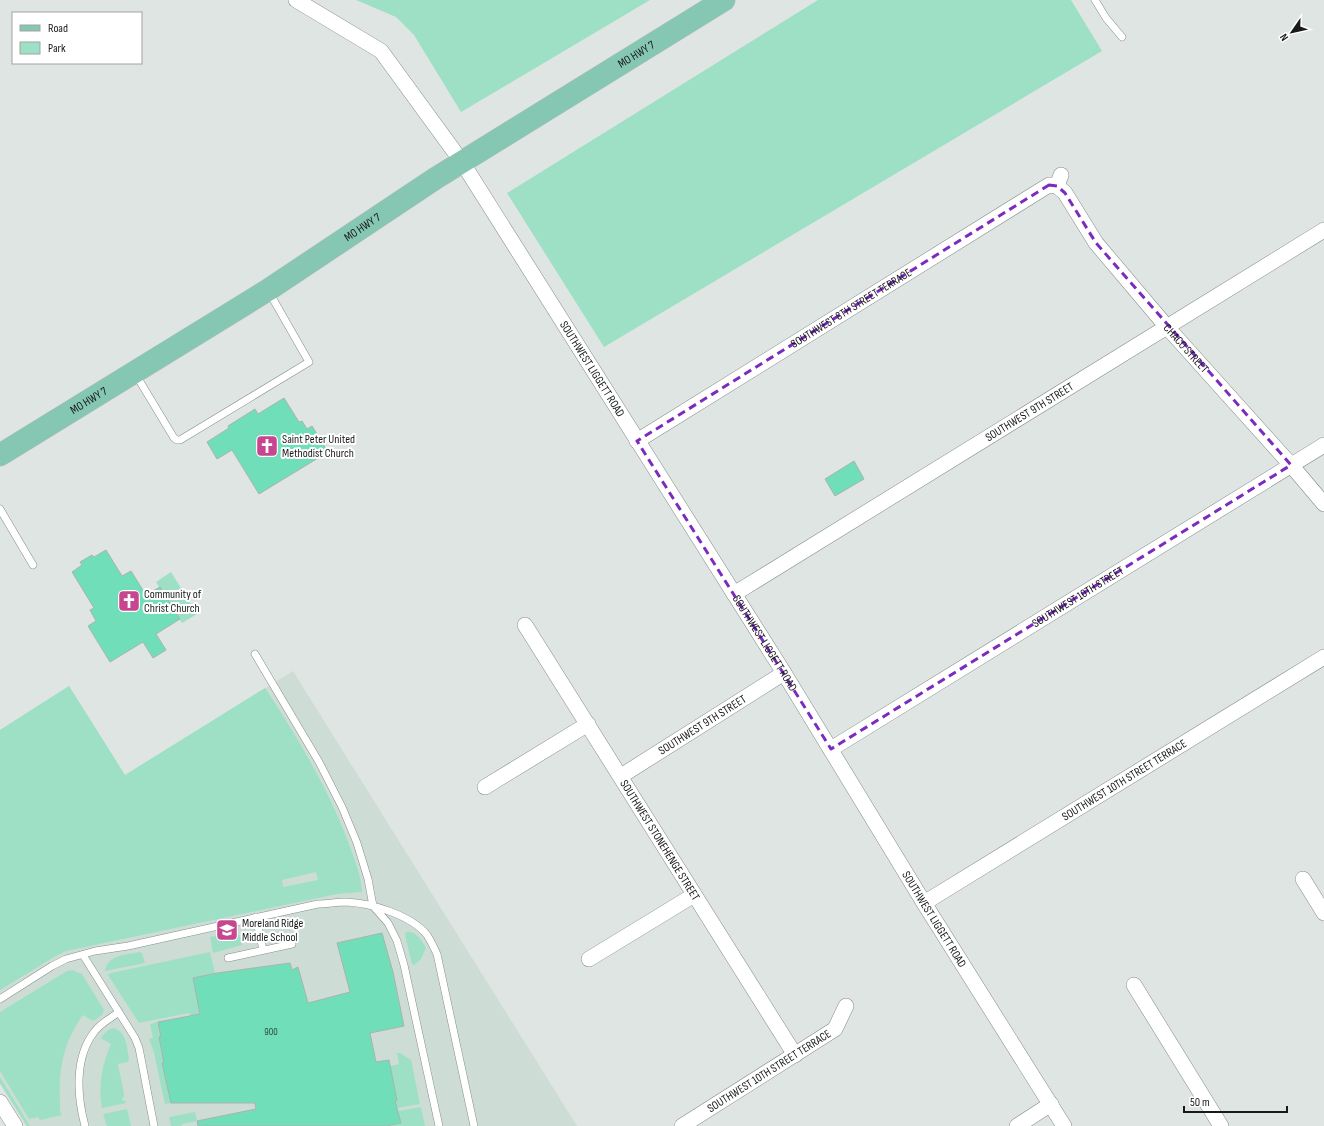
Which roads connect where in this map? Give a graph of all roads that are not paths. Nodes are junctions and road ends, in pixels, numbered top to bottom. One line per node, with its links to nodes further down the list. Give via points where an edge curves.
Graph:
1 (296, 0): 5 (street, SOUTHWEST LIGGETT ROAD, via 381,51)
2 (724, 0): 5 (main road, MO HWY 7)
3 (1095, 0): 4 (lane)
4 (1122, 37)
5 (462, 162): 8 (main road, MO HWY 7); 11 (street, SOUTHWEST LIGGETT ROAD)
6 (1059, 180): 9 (street, CHACO STREET, via 1096,243); 11 (street, SOUTHWEST 8TH STREET TERRACE)
7 (1324, 230): 9 (street, SOUTHWEST 9TH STREET)
8 (268, 290): 10 (main road, MO HWY 7); 10 (lane, via 309,362 180,440 174,438)
9 (1167, 327): 14 (street, CHACO STREET); 18 (street, SOUTHWEST 9TH STREET)
10 (134, 371): 13 (main road, MO HWY 7)
11 (638, 442): 18 (street, SOUTHWEST LIGGETT ROAD)
12 (1324, 445): 14 (street, SOUTHWEST 10TH STREET)
13 (0, 455)
14 (1291, 465): 15 (street, CHACO STREET); 24 (street, SOUTHWEST 10TH STREET)
15 (1324, 504)
16 (0, 509): 17 (lane)
17 (33, 565)
18 (734, 594): 22 (street, SOUTHWEST LIGGETT ROAD)
19 (525, 625): 23 (street, SOUTHWEST STONEHENGE STREET)
20 (255, 654): 30 (lane, via 319,762 342,807 357,843)
21 (1324, 657): 29 (street, SOUTHWEST 10TH STREET TERRACE)
22 (784, 673): 24 (street, SOUTHWEST LIGGETT ROAD); 25 (street, SOUTHWEST 9TH STREET)
23 (588, 724): 25 (street, SOUTHWEST STONEHENGE STREET); 26 (street)
24 (831, 749): 29 (street, SOUTHWEST LIGGETT ROAD)
25 (621, 776): 28 (street, SOUTHWEST STONEHENGE STREET)
26 (486, 787)
27 (1303, 879): 31 (street)
28 (694, 895): 37 (street); 42 (street, SOUTHWEST STONEHENGE STREET)
29 (924, 902): 44 (street, SOUTHWEST LIGGETT ROAD)
30 (373, 906): 32 (lane, via 346,902 318,904); 48 (lane, via 388,923 397,941); 49 (lane, via 390,911 413,923 427,935 437,954)
31 (1324, 913)
32 (256, 917): 34 (lane); 35 (lane)
33 (292, 944): 34 (lane)
34 (263, 950): 36 (lane)
35 (83, 954): 39 (lane, via 52,966); 41 (lane)
36 (228, 958)
37 (589, 959)
38 (1134, 985): 53 (street)
39 (0, 999)
40 (846, 1006): 42 (street, SOUTHWEST 10TH STREET TERRACE, via 836,1029)
41 (119, 1012): 46 (lane, via 96,1030 84,1053 79,1080); 47 (lane, via 139,1048)
42 (795, 1055): 50 (street, SOUTHWEST 10TH STREET TERRACE)
43 (0, 1102): 45 (street)
44 (1051, 1104): 51 (street); 52 (street, SOUTHWEST LIGGETT ROAD)
45 (15, 1126)
46 (85, 1126)
47 (154, 1126)
48 (439, 1126)
49 (474, 1126)
50 (682, 1126)
51 (1017, 1126)
52 (1064, 1126)
53 (1221, 1126)

